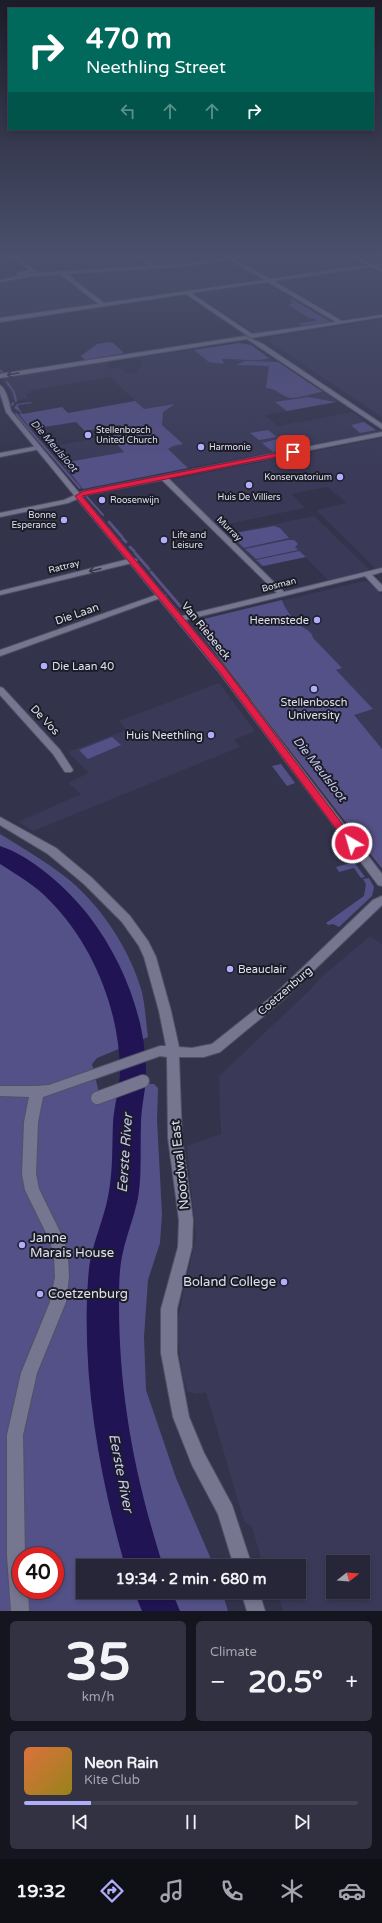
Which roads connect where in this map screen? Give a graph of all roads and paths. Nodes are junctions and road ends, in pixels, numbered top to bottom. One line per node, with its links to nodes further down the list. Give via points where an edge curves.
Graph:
1 (242, 331): 3 (street)
2 (287, 331): 3 (street)
3 (250, 337): 4 (street, one-way to 4); 7 (street)
4 (0, 376)
5 (0, 387): 6 (street, Van Riebeeck, via 4,396)
6 (2, 402): 9 (street, Van Riebeeck)
7 (382, 427)
8 (382, 434): 11 (street)
9 (38, 448): 10 (street); 12 (street, Van Riebeeck)
10 (0, 455)
11 (163, 477): 12 (street); 19 (street, Murray)
12 (78, 496): 13 (street, via 66,502); 14 (street, Van Riebeeck)
13 (0, 515)
14 (133, 560): 18 (street, Rattray, one-way to 18); 20 (street, Van Riebeeck)
15 (382, 570): 16 (street, Bosman)
16 (366, 573): 17 (street); 19 (street, Bosman)
17 (382, 589)
18 (0, 593)
19 (282, 594): 21 (street, Bosman)
20 (162, 596): 21 (street, Van Riebeeck); 22 (street, Die Laan)
21 (181, 619): 26 (street, Van Riebeeck)
22 (0, 653)
23 (0, 690): 24 (street, De Vos, via 58,752)
24 (68, 770)
25 (0, 820): 28 (street, Noordwal East, via 69,864 130,924 150,957)
26 (382, 882)
27 (382, 900): 28 (street, Coetzenburg, via 288,989 223,1043 204,1052)
28 (173, 1050): 31 (street, Coetzenburg, via 160,1051 68,1085); 33 (street, Noordwal East, via 175,1138 186,1234 181,1265 169,1308 169,1353 182,1417 198,1459 226,1511)
29 (143, 1081): 32 (street)
30 (0, 1091): 31 (street, Coetzenburg)
31 (37, 1092): 35 (street, via 31,1122 29,1174 32,1190 57,1240 62,1277 58,1302 29,1373 15,1435 16,1556)
32 (97, 1098)
33 (241, 1559)
34 (252, 1599): 36 (street)
35 (20, 1611)
36 (256, 1611)

